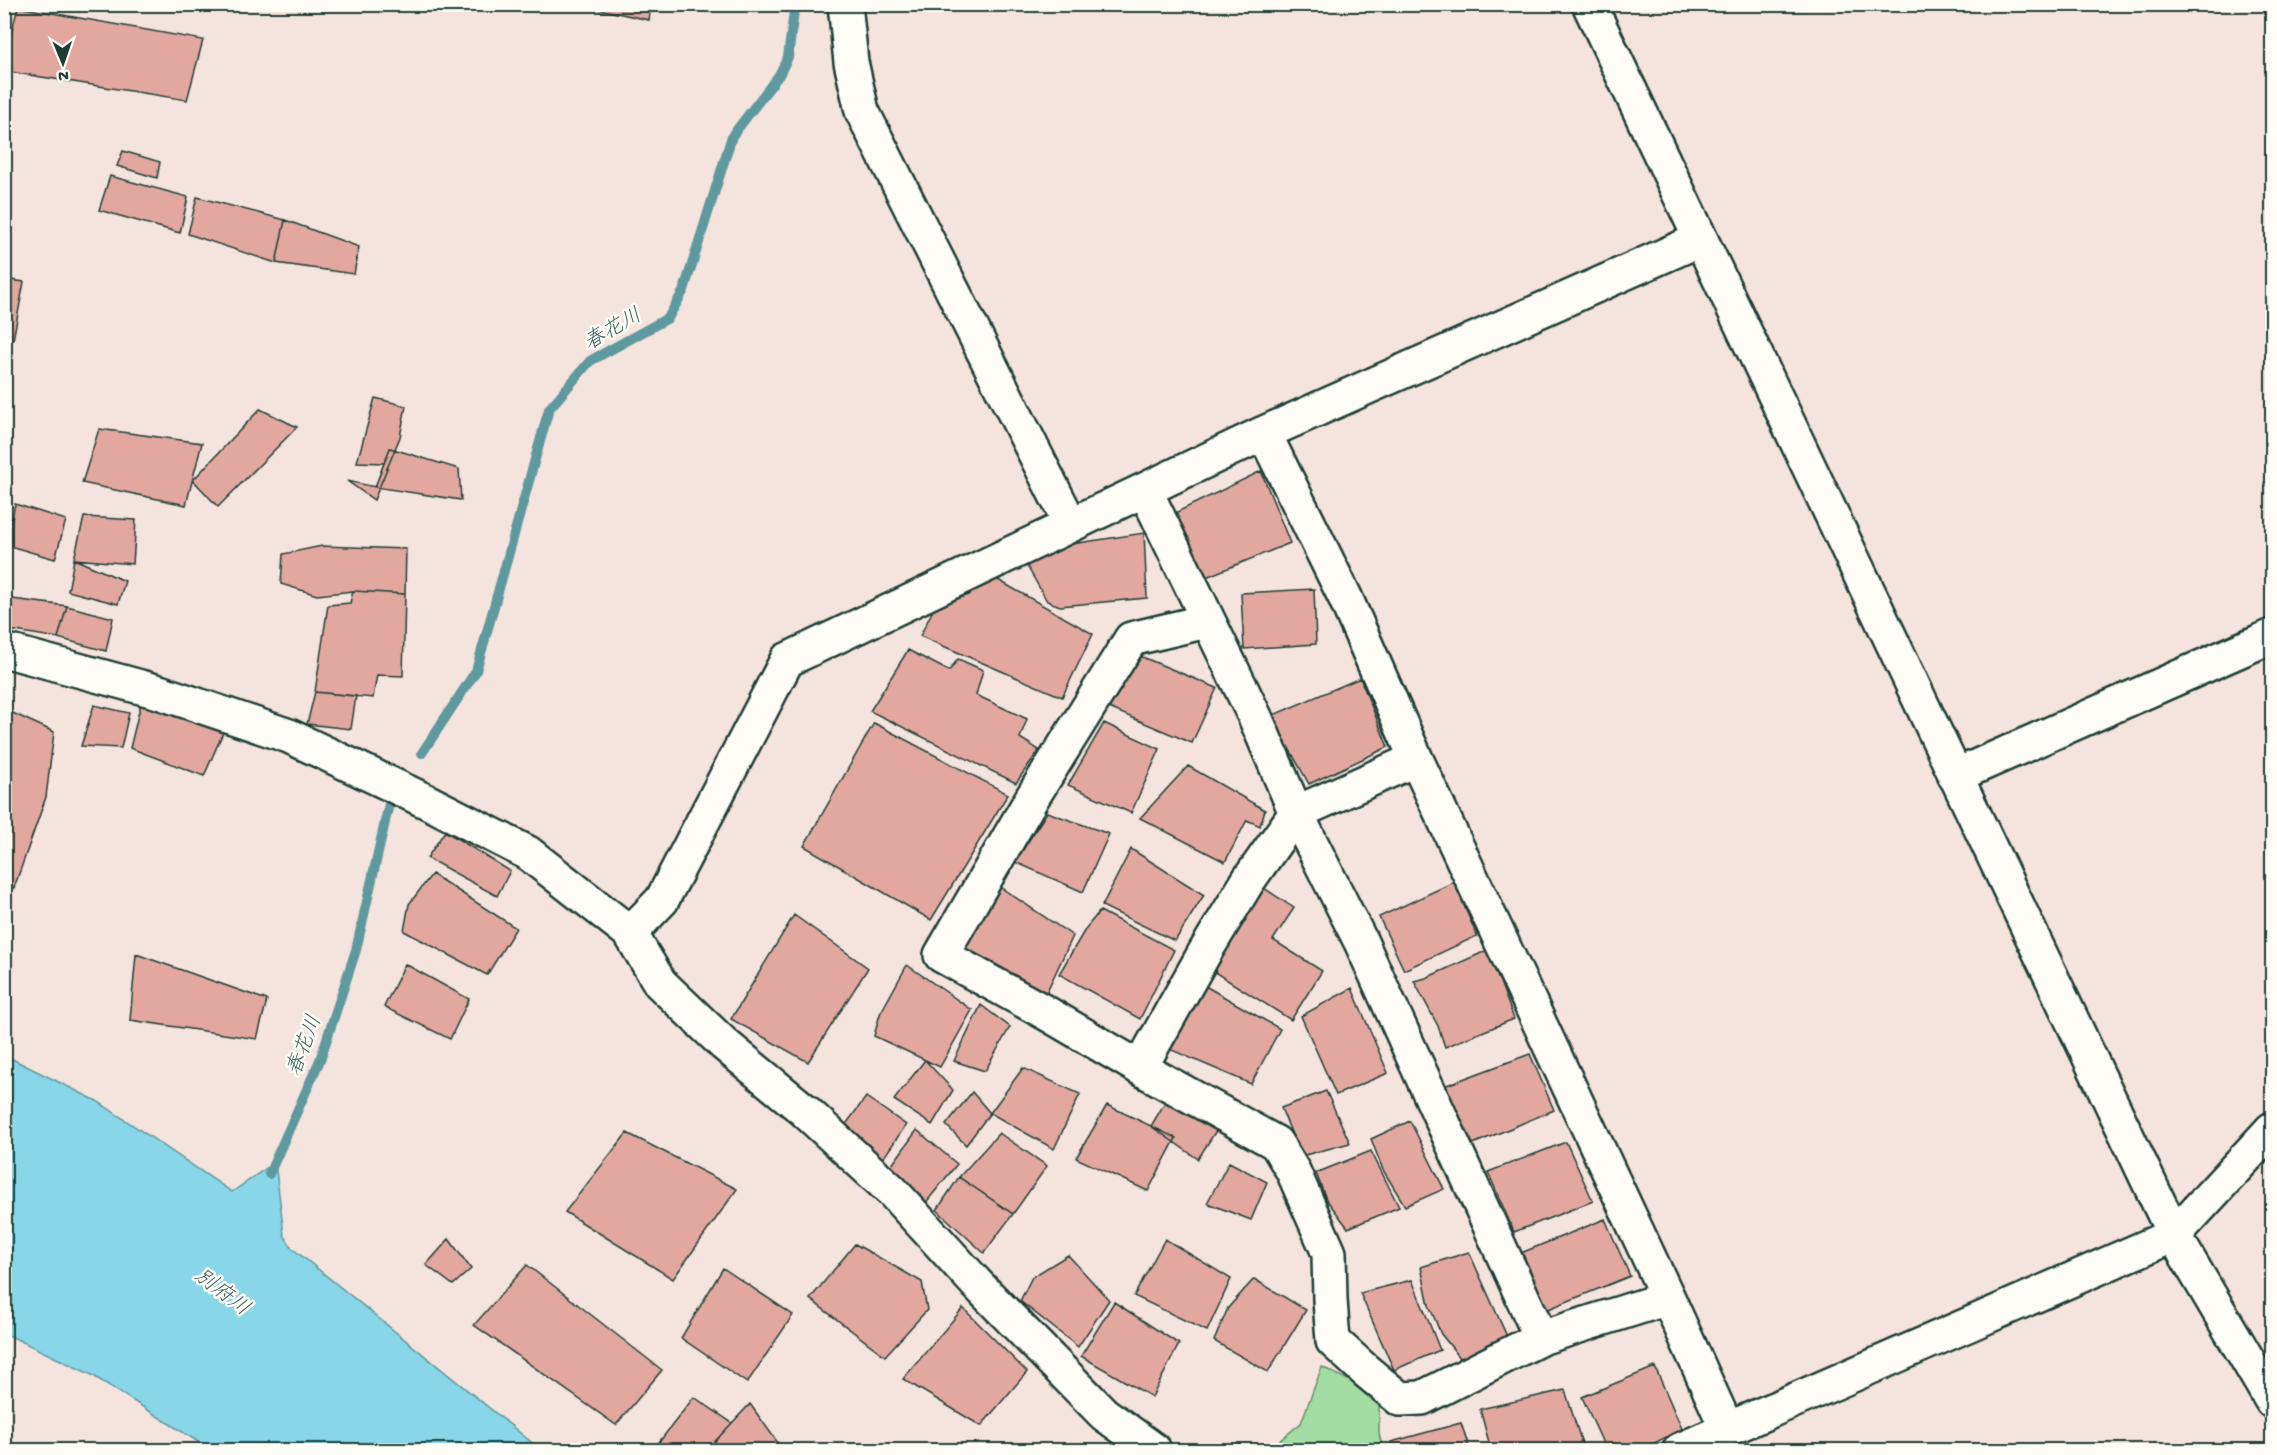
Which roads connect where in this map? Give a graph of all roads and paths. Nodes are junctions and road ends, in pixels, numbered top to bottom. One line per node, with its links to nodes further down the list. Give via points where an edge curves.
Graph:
1 (845, 4): 6 (street, via 851,62 862,111)
2 (1589, 4): 3 (street)
3 (1699, 240): 4 (street); 11 (street)
4 (1264, 433): 5 (street); 10 (street, via 1345,597)
5 (1145, 490): 6 (street); 7 (street)
6 (1071, 525): 13 (street, via 787,660 662,900)
7 (1207, 621): 12 (street, via 1256,719); 14 (street, via 1131,639 941,955)
8 (2272, 636): 11 (street)
9 (4, 650): 13 (street, via 159,692 289,736 528,853)
10 (1416, 759): 12 (street); 17 (street)
11 (1955, 776): 16 (street)
12 (1296, 813): 14 (street, via 1248,881); 18 (street, via 1361,942)
13 (630, 933): 21 (street, via 660,983 892,1191 1104,1414)
14 (1140, 1068): 18 (street, via 1276,1143 1293,1171 1329,1253 1333,1341 1400,1399 1422,1398)
15 (2272, 1129): 16 (street)
16 (2174, 1235): 19 (street); 20 (street)
17 (1668, 1298): 18 (street); 20 (street)
18 (1541, 1338)
19 (2272, 1401)
20 (1727, 1429): 22 (street)
21 (1154, 1450)
22 (1680, 1450)

